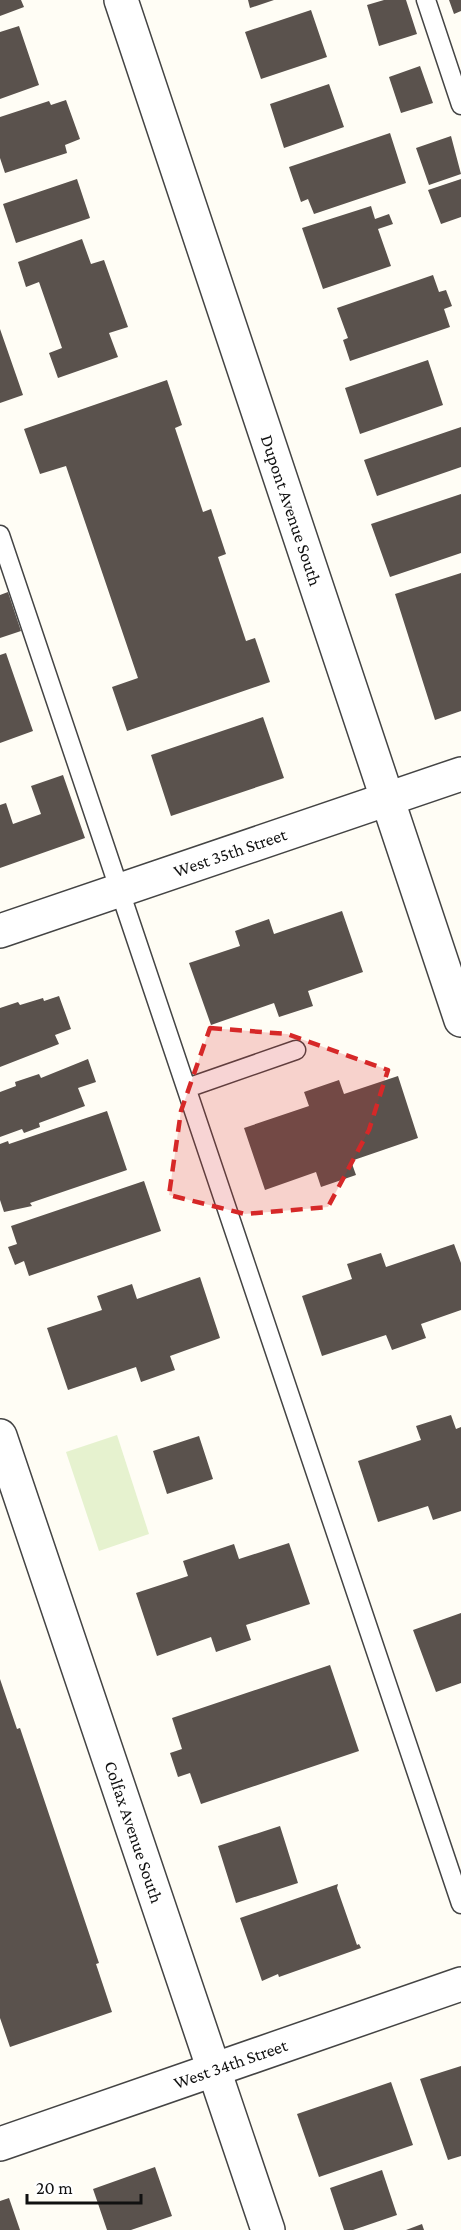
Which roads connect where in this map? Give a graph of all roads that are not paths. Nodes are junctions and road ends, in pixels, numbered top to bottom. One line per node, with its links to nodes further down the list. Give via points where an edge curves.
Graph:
1 (122, 0): 6 (street, Dupont Avenue South)
2 (426, 0): 3 (lane)
3 (461, 105)
4 (0, 536): 7 (lane)
5 (461, 774): 6 (street, West 35th Street)
6 (389, 799): 7 (street, West 35th Street); 9 (street, Dupont Avenue South)
7 (119, 890): 8 (street, West 35th Street); 11 (lane)
8 (0, 931)
9 (461, 1020)
10 (296, 1050): 11 (lane)
11 (187, 1088): 13 (lane)
12 (0, 1436): 15 (street, Colfax Avenue South)
13 (461, 1904)
14 (461, 1984): 15 (street, West 34th Street)
15 (215, 2070): 16 (street, West 34th Street); 17 (street, Colfax Avenue South)
16 (0, 2144)
17 (268, 2230)

